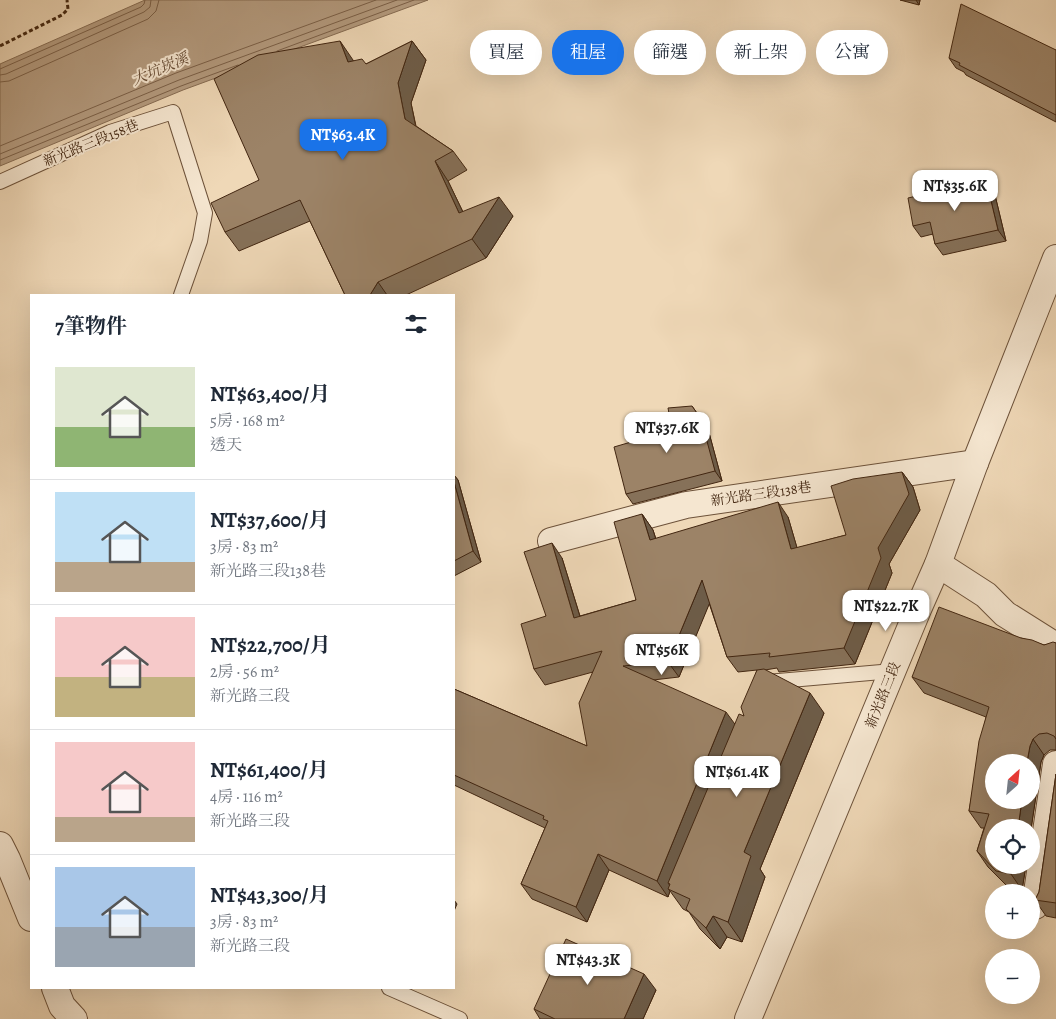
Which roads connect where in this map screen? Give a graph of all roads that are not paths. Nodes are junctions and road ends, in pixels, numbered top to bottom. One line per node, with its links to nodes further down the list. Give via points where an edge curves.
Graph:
1 (0, 182): 3 (lane, 新光路三段158巷, via 110,132 173,112 205,214 200,240)
2 (1056, 258): 4 (street, 新光路三段)
3 (181, 294)
4 (975, 463): 5 (street, 新光路三段138巷, via 686,505); 6 (street, 新光路三段)
5 (551, 541)
6 (938, 564): 7 (street, via 986,595 1005,614); 8 (street, 新光路三段)
7 (1056, 646)
8 (893, 671): 9 (lane, via 765,682); 18 (street, 新光路三段)
9 (762, 691)
10 (1056, 764): 12 (street)
11 (0, 845): 13 (street)
12 (1038, 884)
13 (30, 916)
14 (55, 989): 16 (street, via 62,1006)
15 (391, 989): 17 (lane)
16 (74, 1019)
17 (460, 1019)
18 (748, 1019)

